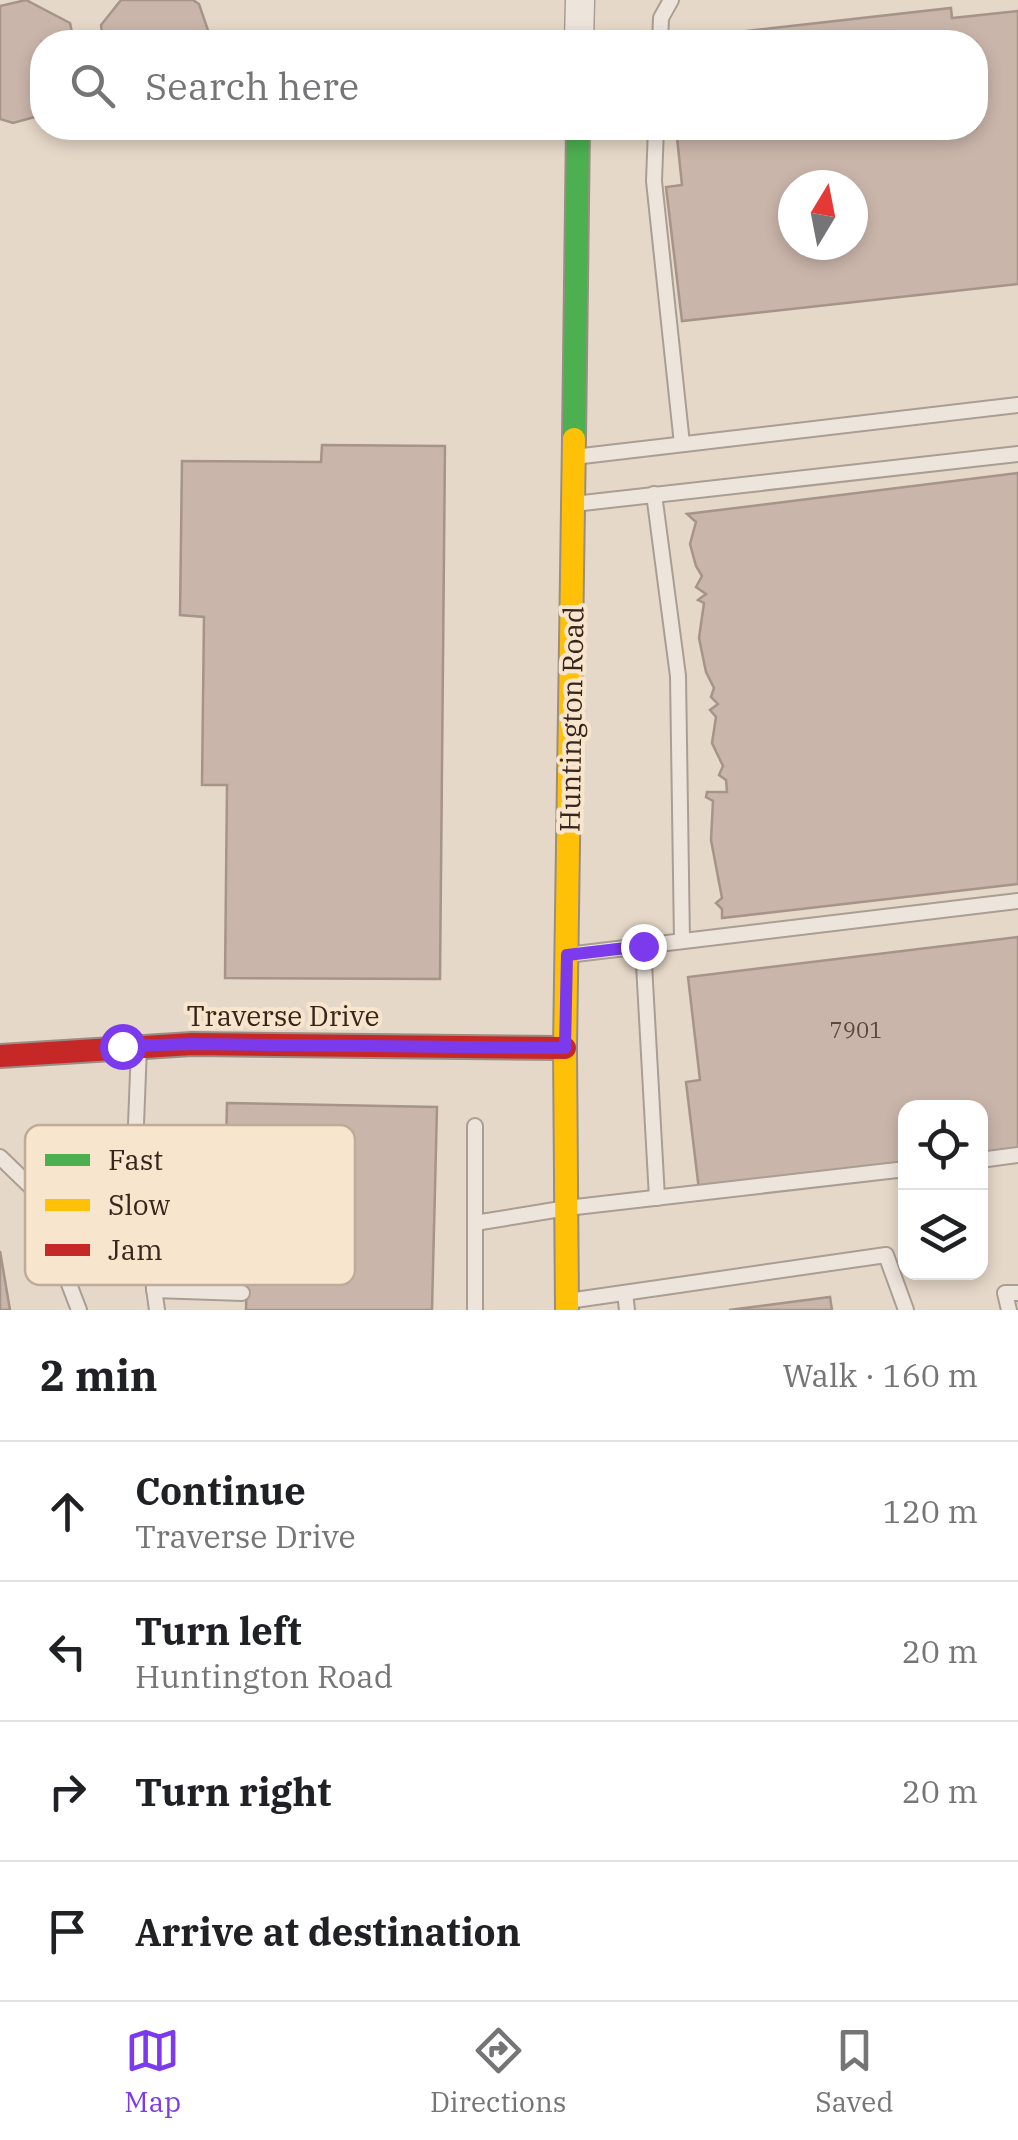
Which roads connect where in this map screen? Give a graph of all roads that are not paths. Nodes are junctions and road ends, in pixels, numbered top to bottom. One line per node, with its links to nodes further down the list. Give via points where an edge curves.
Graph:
1 (580, 0): 3 (street)
2 (671, 0): 4 (lane)
3 (579, 30)
4 (660, 30)
5 (578, 140): 10 (street, Huntington Road)
6 (656, 140): 8 (lane, via 654,181)
7 (1018, 406): 8 (lane)
8 (682, 444): 10 (lane)
9 (1018, 454): 11 (lane)
10 (573, 456): 12 (street, Huntington Road)
11 (654, 494): 12 (lane); 14 (lane, via 678,676)
12 (574, 504): 16 (street, Huntington Road)
13 (1018, 901): 14 (lane)
14 (682, 941): 15 (lane)
15 (643, 946): 16 (lane); 27 (lane)
16 (567, 955): 18 (street, Huntington Road)
17 (139, 1046): 18 (street, Traverse Drive); 19 (street, Traverse Drive); 20 (lane)
18 (565, 1048): 28 (street, Huntington Road)
19 (0, 1056)
20 (137, 1125)
21 (475, 1126): 29 (lane)
22 (1018, 1155): 24 (lane)
23 (0, 1157): 26 (lane)
24 (988, 1159)
25 (898, 1169): 27 (lane)
26 (25, 1181)
27 (657, 1198): 28 (lane)
28 (567, 1208): 29 (lane); 36 (street, Huntington Road)
29 (475, 1222): 39 (lane)
30 (69, 1285): 37 (lane)
31 (153, 1285): 32 (lane)
32 (154, 1290): 33 (lane); 38 (lane)
33 (242, 1293)
34 (625, 1293): 36 (lane); 40 (lane); 41 (lane, via 886,1255)
35 (1018, 1293): 42 (lane, via 1005,1293)
36 (567, 1306)
37 (79, 1310)
38 (156, 1310)
39 (475, 1310)
40 (627, 1310)
41 (906, 1310)
42 (1009, 1310)

